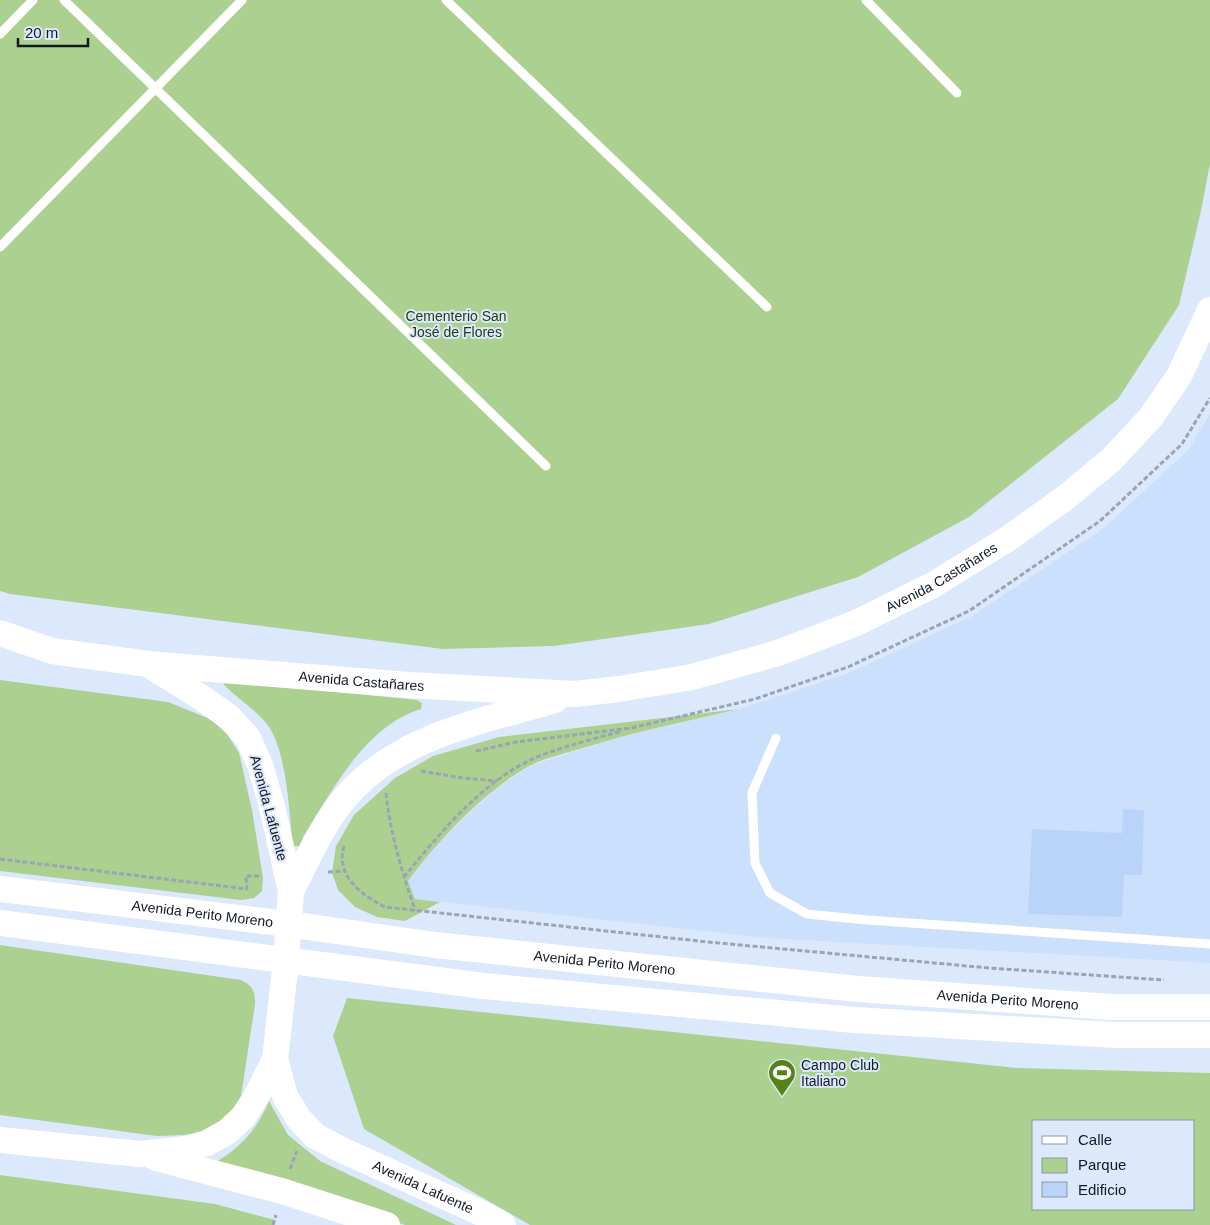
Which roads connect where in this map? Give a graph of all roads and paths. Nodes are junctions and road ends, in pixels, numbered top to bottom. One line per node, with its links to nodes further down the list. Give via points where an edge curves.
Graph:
1 (33, 0): 6 (lane)
2 (64, 0): 7 (lane)
3 (242, 0): 7 (lane)
4 (446, 0): 10 (lane)
5 (866, 0): 8 (lane)
6 (0, 34)
7 (156, 89): 9 (lane); 13 (lane)
8 (957, 93)
9 (0, 247)
10 (767, 307)
11 (1210, 310): 18 (main road, Avenida Castañares, via 1179,376 1151,416 1111,460 1033,521 933,585 856,624 778,653 692,677)
12 (1210, 398): 19 (path, via 1182,444 1100,521 969,611 848,667 755,699)
13 (546, 466)
14 (0, 633): 15 (main road, Avenida Lafuente)
15 (52, 651): 16 (main road, Avenida Lafuente); 17 (main road, Avenida Lafuente)
16 (0, 654)
17 (148, 664): 18 (main road, Avenida Castañares, via 409,685); 29 (main road, Avenida Lafuente, via 229,717 248,738 263,774)
18 (575, 694): 29 (main road, Avenida Castañares, via 441,733 404,749 371,772 344,799)
19 (631, 728): 21 (path, via 516,742); 23 (path, via 536,758)
20 (776, 738): 34 (lane, via 752,793 755,863 770,893 807,914)
21 (469, 752)
22 (427, 767): 23 (path, via 419,770)
23 (497, 781): 28 (path, via 438,836)
24 (380, 799): 28 (path, via 386,792 389,821)
25 (347, 838): 27 (path, via 342,854)
26 (0, 859): 29 (path, via 247,889 246,876)
27 (345, 871): 29 (path); 31 (path, via 354,887 370,900 384,907)
28 (404, 877): 31 (path)
29 (293, 880): 33 (main road)
30 (0, 889): 33 (main road, Avenida Perito Moreno)
31 (416, 910): 36 (path, via 979,968)
32 (0, 923): 35 (main road, Avenida Perito Moreno)
33 (288, 924): 35 (main road); 37 (main road, Avenida Perito Moreno, via 435,945 858,989 1111,1008)
34 (1210, 944)
35 (286, 961): 38 (main road, Avenida Perito Moreno, via 484,986 854,1020 1116,1035); 39 (main road)
36 (1167, 980)
37 (1210, 1007)
38 (1210, 1035)
39 (275, 1058): 40 (main road, Avenida Lafuente, via 285,1096); 42 (main road, via 256,1097 243,1117 227,1132 207,1143 186,1149)
40 (306, 1127): 43 (path); 45 (main road, Avenida Lafuente, via 315,1136 344,1151)
41 (0, 1140): 42 (main road)
42 (140, 1154): 43 (main road)
43 (282, 1191): 44 (main road)
44 (387, 1225)
45 (503, 1225)

